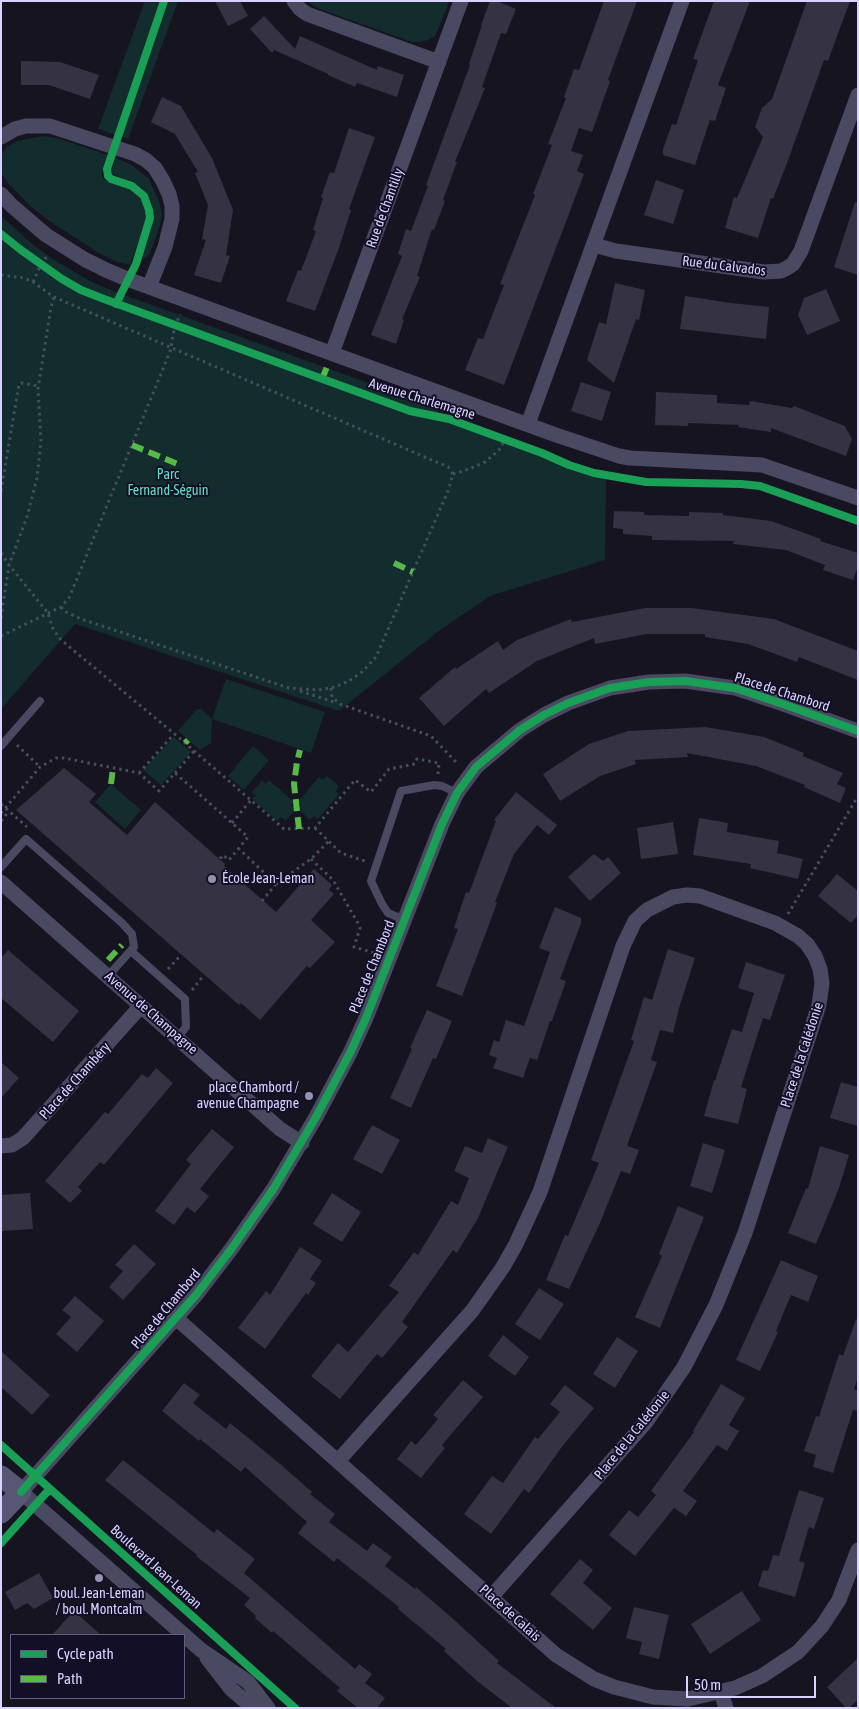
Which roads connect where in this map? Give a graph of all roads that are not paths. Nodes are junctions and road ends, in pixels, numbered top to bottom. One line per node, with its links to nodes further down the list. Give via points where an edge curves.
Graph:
1 (294, 1): 4 (street, via 307,14)
2 (461, 1): 4 (street, Rue de Chantilly)
3 (682, 1): 8 (street)
4 (439, 62): 10 (street, Rue de Chantilly)
5 (858, 95): 8 (street, Rue du Calvados, via 802,251 787,268 764,272)
6 (1, 137): 9 (street, via 26,126 65,129 135,154 155,168 169,194 172,219)
7 (1, 194): 9 (street, Avenue Charlemagne, via 28,220 64,247 106,270)
8 (594, 245): 11 (street)
9 (149, 287): 10 (street, Avenue Charlemagne)
10 (332, 353): 11 (street, Avenue Charlemagne)
11 (528, 424): 12 (street, Avenue Charlemagne, via 630,458 762,465)
12 (858, 498)
13 (40, 701): 15 (lane)
14 (858, 732): 16 (street, Place de Chambord, via 728,687 685,681 635,684 580,697 532,722 476,767)
15 (1, 746)
16 (457, 793): 19 (street, Place de Chambord, via 436,836); 19 (lane, via 434,785 401,791 371,881 388,913)
17 (1, 867): 20 (lane, via 26,839 122,923 134,938)
18 (1, 882): 21 (street, Avenue de Champagne)
19 (405, 920): 24 (street, Place de Chambord, via 366,1018)
20 (131, 951): 21 (lane); 23 (lane, via 185,999 186,1027)
21 (108, 976): 22 (street, Avenue de Champagne)
22 (142, 1006): 23 (street, Avenue de Champagne); 25 (street, Place de Chambéry, via 28,1134 12,1145)
23 (178, 1037): 24 (street, Avenue de Champagne, via 280,1129)
24 (302, 1143): 26 (street, Place de Chambord, via 253,1219)
25 (1, 1146)
26 (176, 1318): 27 (street, Place de Calais); 29 (street, Place de Chambord)
27 (338, 1461): 32 (street, Place de Calais); 32 (street, Place de la Calédonie, via 472,1310 516,1244 542,1185 622,946 635,921 647,910 673,897 700,896 775,923 798,936 807,944 820,969 822,989 819,1004 745,1232 716,1305 684,1367 646,1422)
28 (1, 1476): 29 (street)
29 (21, 1492): 30 (street); 33 (street)
30 (1, 1512)
31 (858, 1550): 36 (street, Place de Calais, via 839,1600 812,1639 762,1676)
32 (492, 1596): 36 (street, Place de Calais, via 556,1655 594,1679 632,1693 672,1699)
33 (183, 1634)
34 (185, 1636): 35 (street)
35 (201, 1650): 37 (street, via 224,1682); 38 (street, via 248,1682)
36 (720, 1692): 39 (street)
37 (258, 1708)
38 (268, 1708)
39 (726, 1708)

